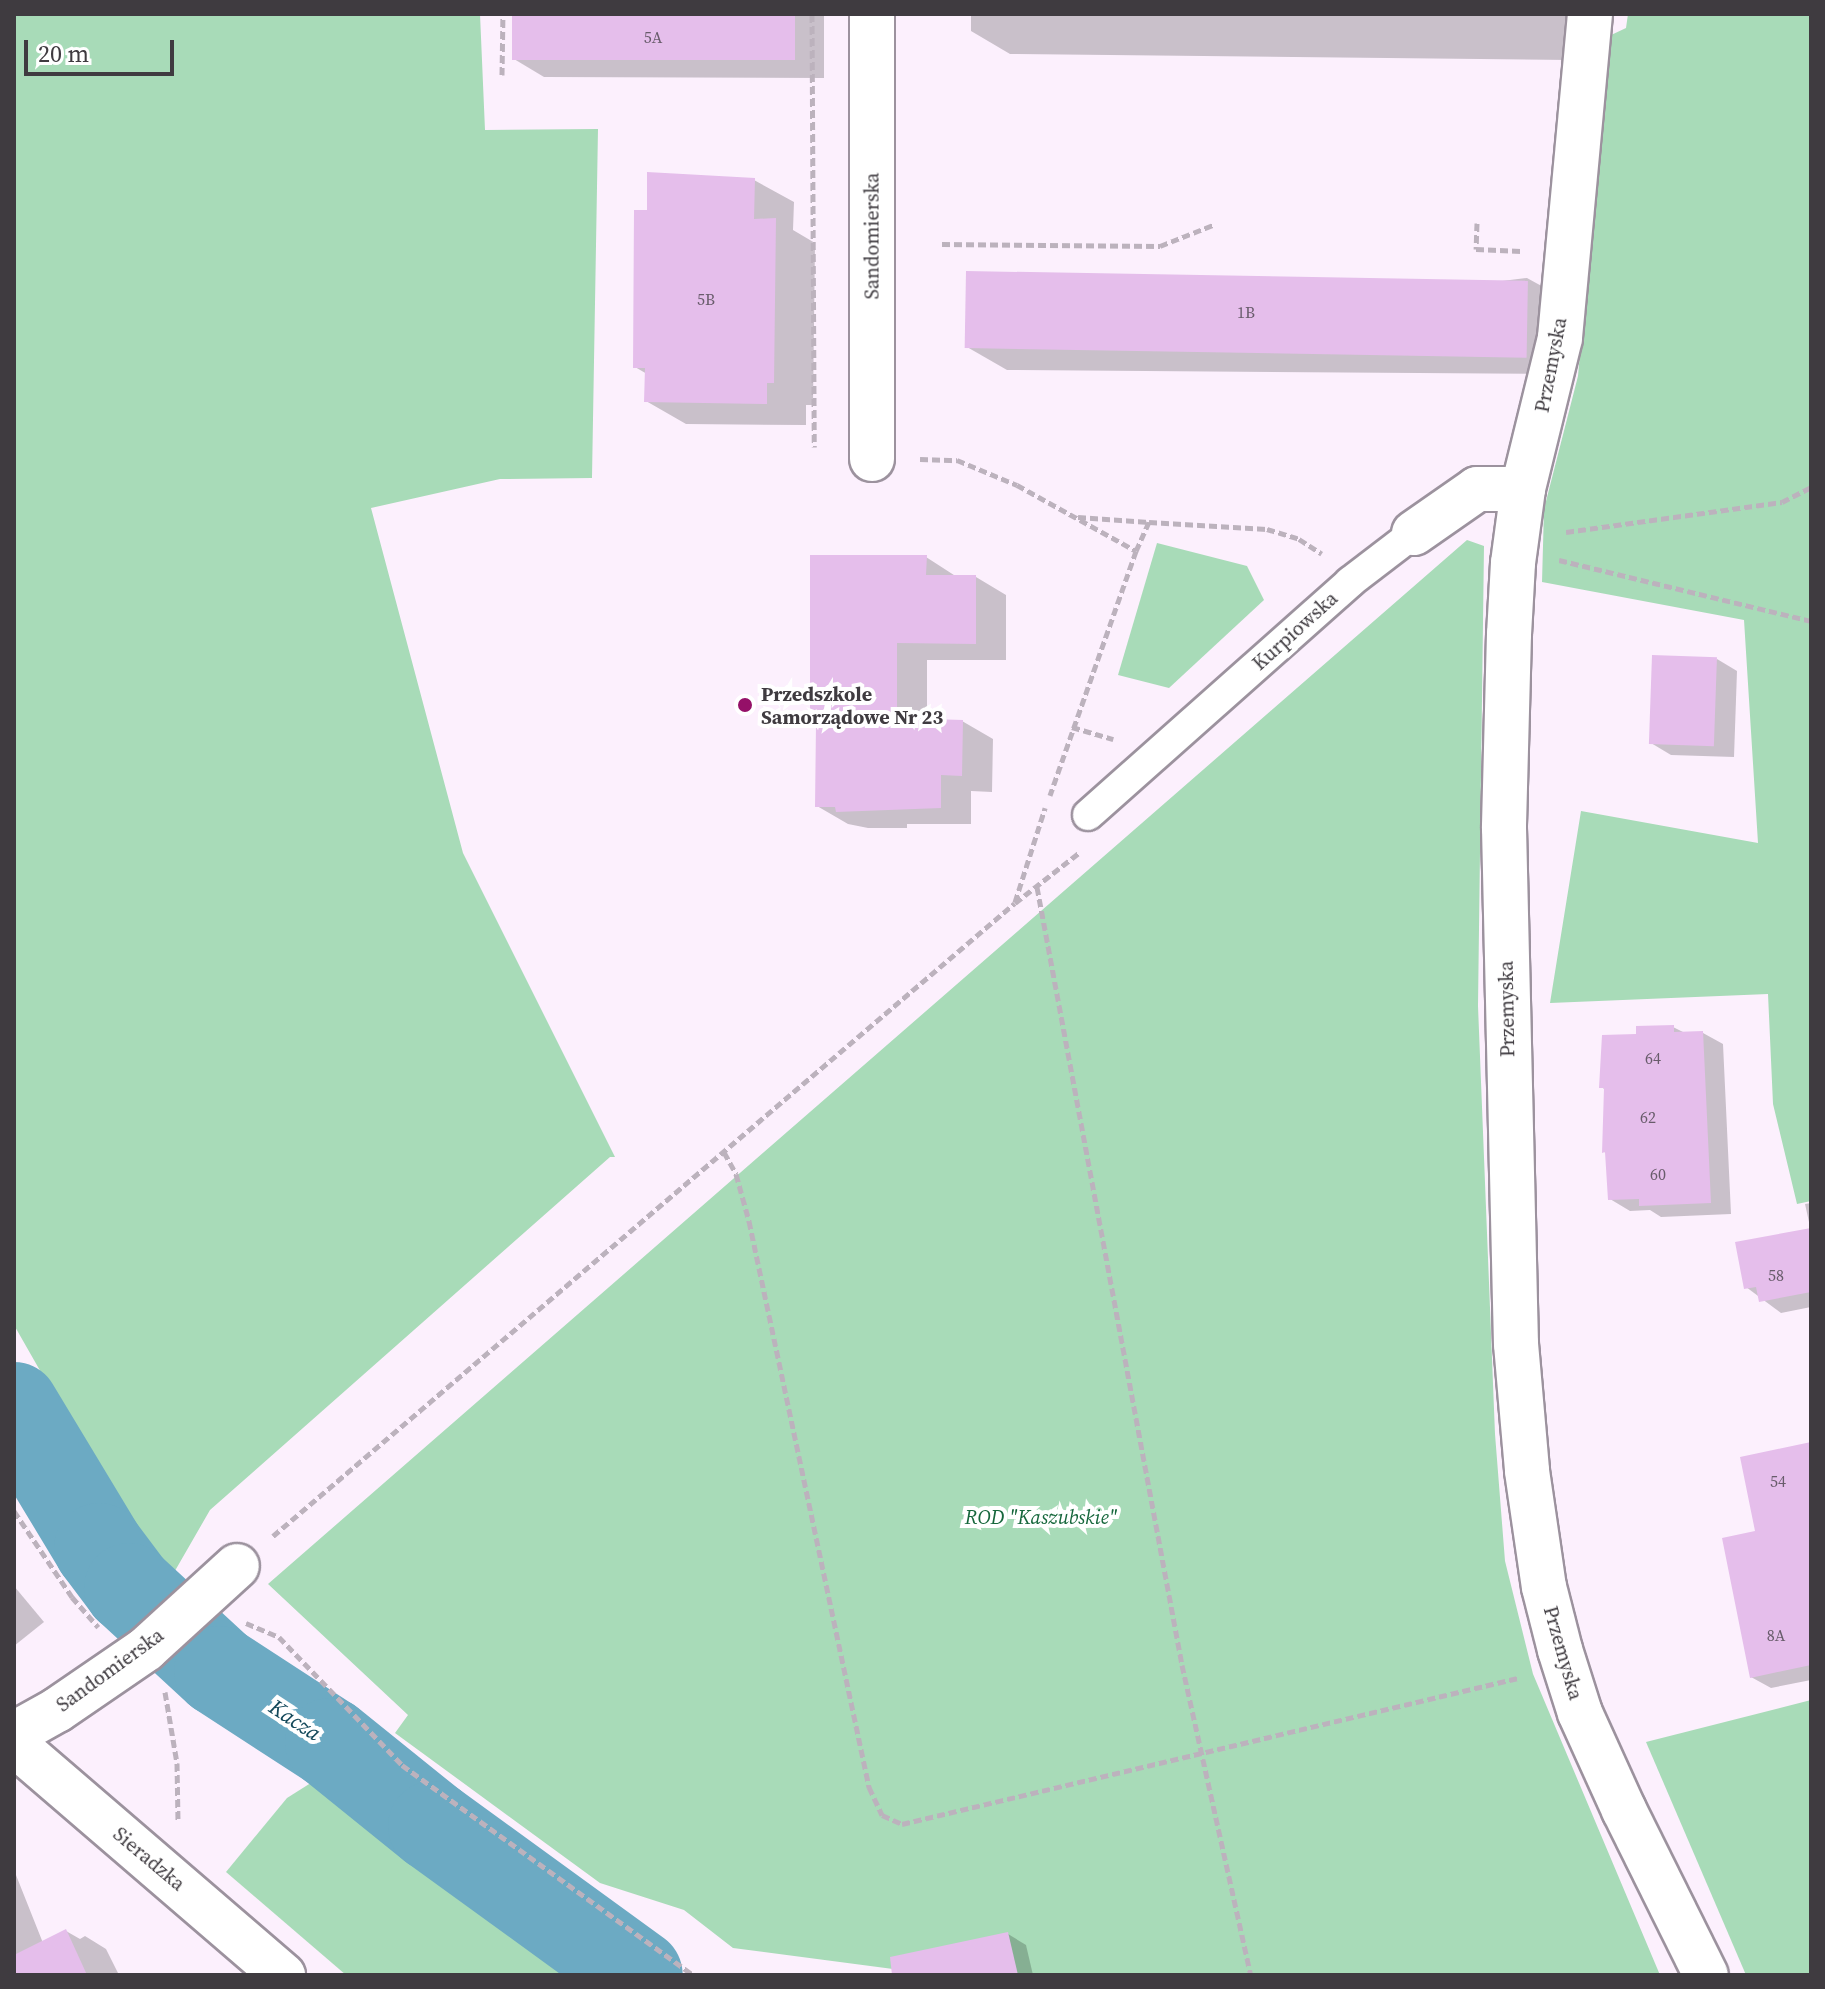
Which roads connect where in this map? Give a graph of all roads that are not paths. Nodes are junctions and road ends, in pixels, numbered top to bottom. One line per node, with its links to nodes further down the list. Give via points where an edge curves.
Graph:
1 (872, 14): 3 (street, Sandomierska)
2 (1590, 14): 4 (street, Przemyska, via 1560,338)
3 (872, 459)
4 (1523, 489): 5 (street, Kurpiowska, via 1477,489); 11 (street, Przemyska, via 1535,547 1509,634 1504,828 1511,1227 1527,1471 1544,1587 1580,1713)
5 (1414, 533): 6 (lane, Kurpiowska, via 1350,582)
6 (1088, 815)
7 (237, 1566): 8 (street, Sandomierska, via 136,1655)
8 (14, 1734)
9 (14, 1744): 10 (street, Sieradzka)
10 (283, 1975)
11 (1706, 1975)

